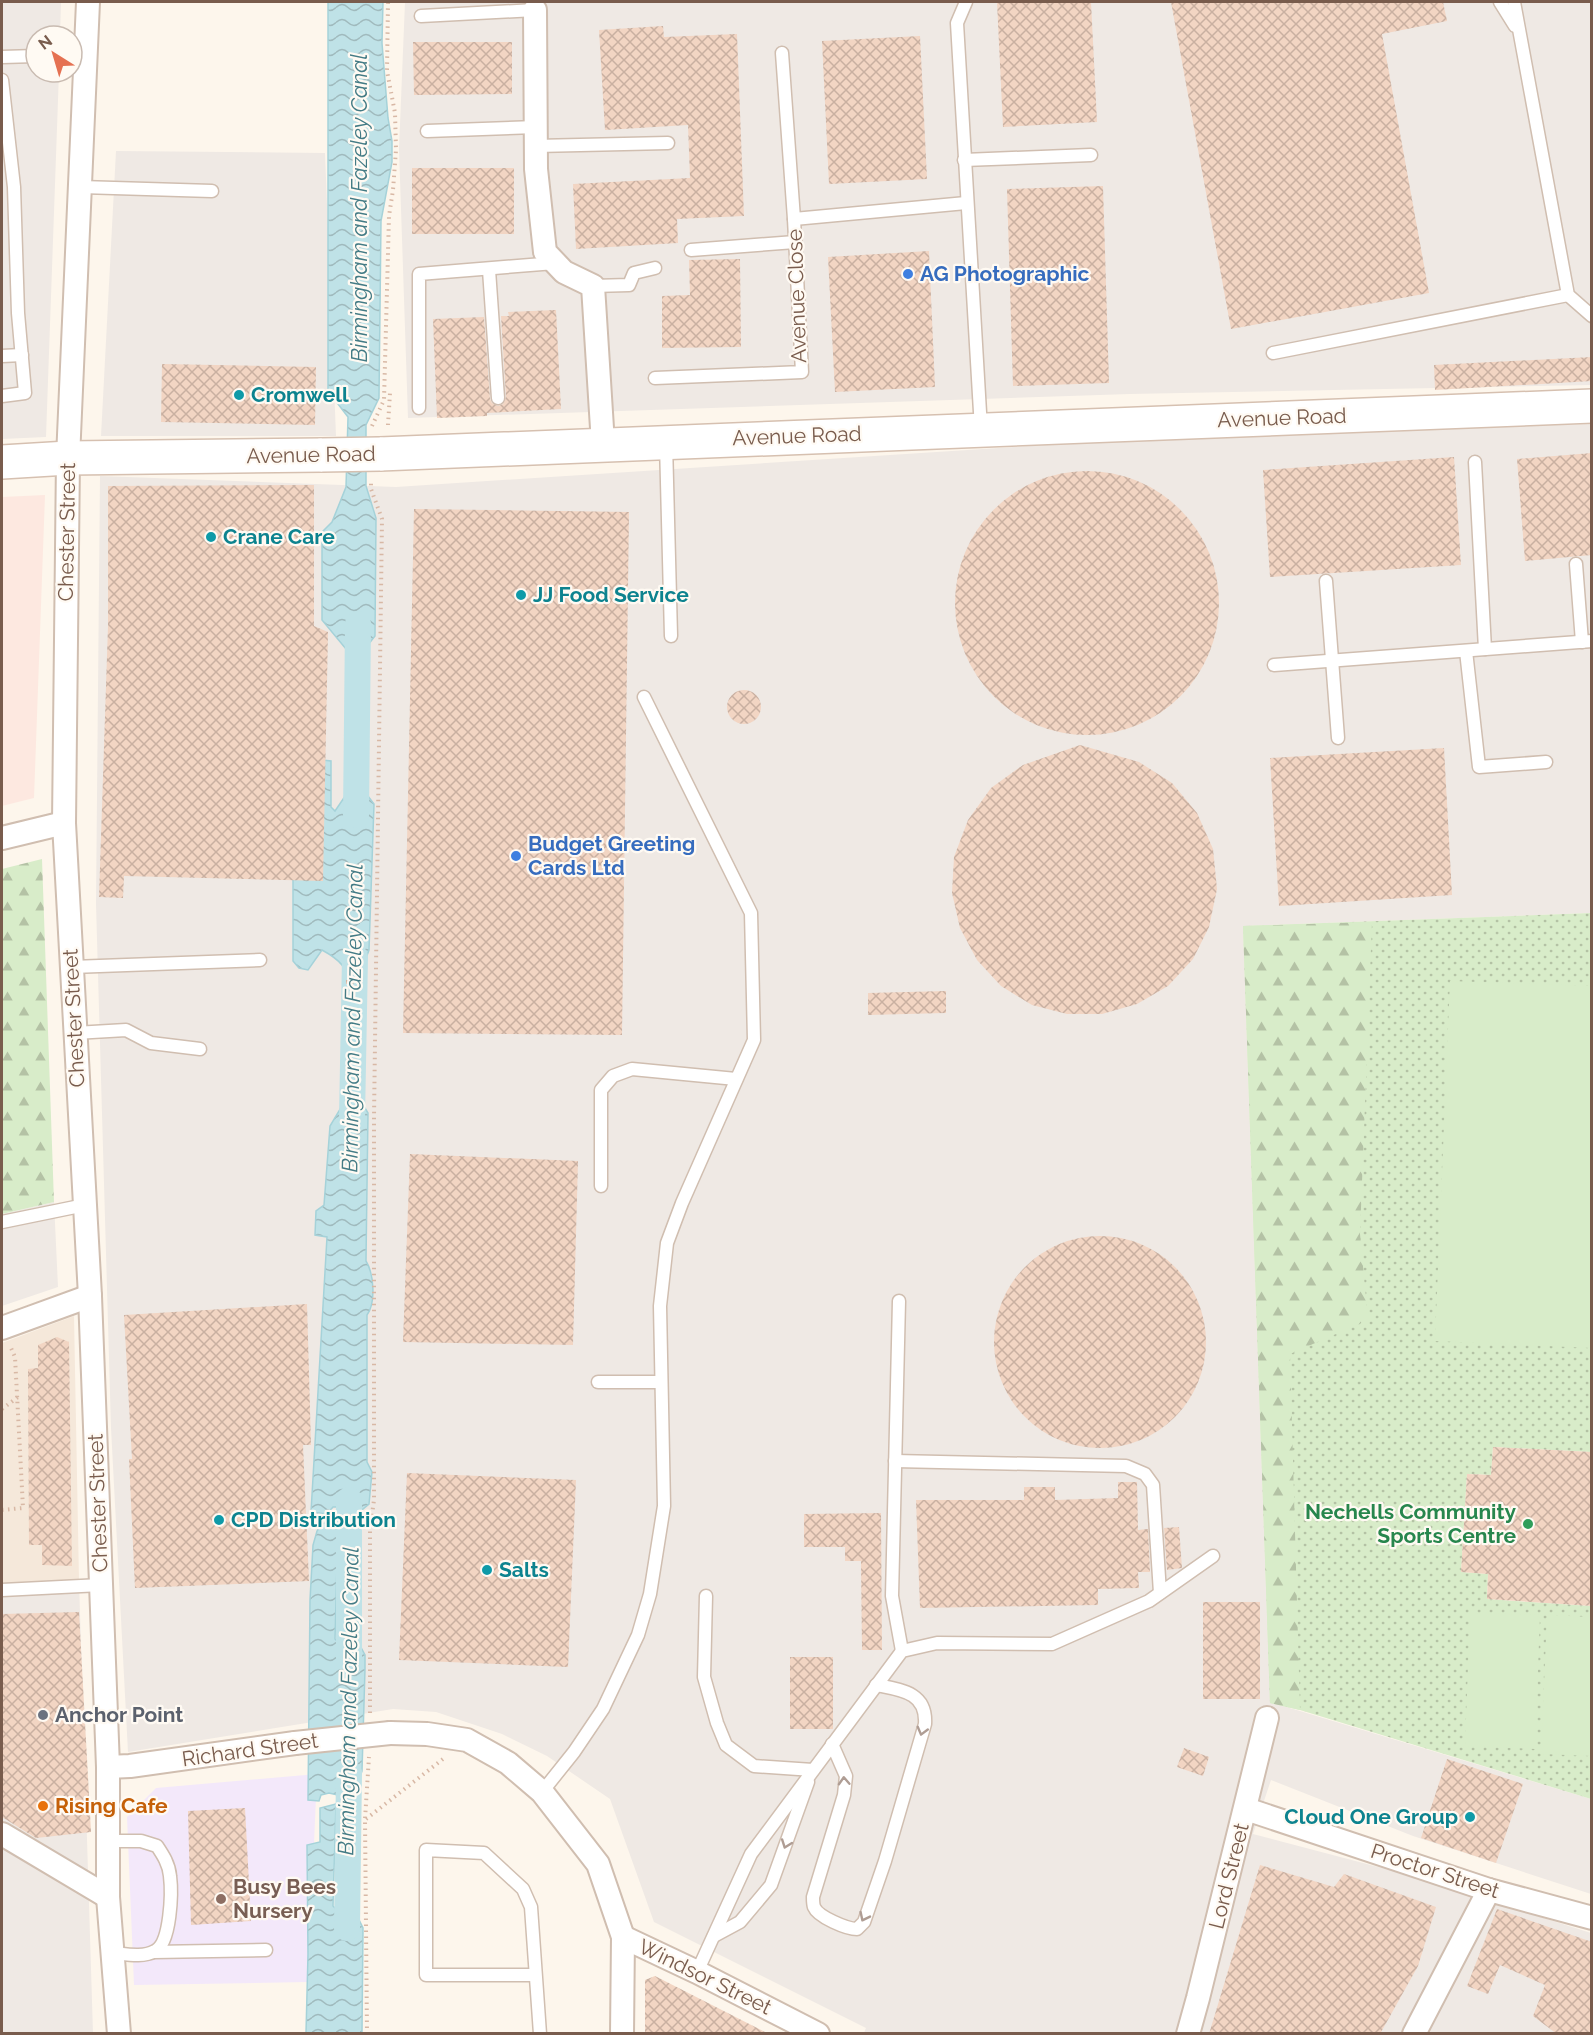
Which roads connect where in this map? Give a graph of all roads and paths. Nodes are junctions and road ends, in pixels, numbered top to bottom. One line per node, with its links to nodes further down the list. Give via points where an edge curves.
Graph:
1 (88, 2): 8 (street, Chester Street)
2 (388, 2): 38 (path, via 387,71 395,113 396,150 388,216)
3 (966, 2): 19 (lane, via 957,23)
4 (1500, 2): 9 (lane)
5 (1514, 2): 9 (lane)
6 (535, 10): 7 (lane); 16 (street)
7 (421, 16)
8 (84, 26)
9 (1520, 34): 30 (lane)
10 (782, 53): 23 (lane, Avenue Close)
11 (24, 56): 12 (lane)
12 (2, 57)
13 (2, 80): 33 (lane, via 14,187)
14 (79, 84): 20 (street, Chester Street)
15 (427, 131): 16 (lane)
16 (536, 136): 17 (lane); 26 (street, via 545,252)
17 (669, 142)
18 (1091, 155): 19 (lane)
19 (964, 160): 22 (lane)
20 (81, 187): 21 (lane); 45 (street, Chester Street)
21 (212, 191)
22 (966, 203): 23 (lane, Avenue Close); 41 (lane)
23 (794, 219): 24 (lane, Avenue Close)
24 (795, 242): 25 (lane); 35 (lane, Avenue Close, via 802,372)
25 (691, 250)
26 (555, 262): 28 (lane); 29 (street, via 564,272)
27 (655, 268): 29 (lane, via 634,273 629,285)
28 (489, 270): 37 (lane); 40 (lane, via 418,274)
29 (593, 286): 43 (street)
30 (1568, 295): 31 (lane); 32 (lane)
31 (1592, 316)
32 (1274, 353)
33 (22, 355): 34 (lane); 36 (lane, via 26,393)
34 (2, 356)
35 (656, 378)
36 (2, 396)
37 (498, 398)
38 (384, 400): 44 (path, via 372,426); 44 (path, via 390,393 389,425)
39 (1592, 406): 41 (street, Avenue Road)
40 (419, 408)
41 (981, 429): 42 (street, Avenue Road)
42 (666, 442): 43 (street, Avenue Road); 50 (lane)
43 (603, 444): 44 (street, Avenue Road)
44 (376, 448): 45 (street, Avenue Road, bridge, via 322,454); 88 (path, via 370,489 382,519)
45 (68, 458): 46 (street, Avenue Road); 59 (street, Chester Street)
46 (2, 462)
47 (1475, 462): 52 (lane)
48 (1576, 564): 51 (lane)
49 (1326, 581): 54 (lane)
50 (671, 636)
51 (1587, 641): 52 (lane)
52 (1485, 649): 53 (lane)
53 (1466, 651): 54 (lane); 58 (lane, via 1479,767)
54 (1333, 661): 55 (lane); 57 (lane)
55 (1275, 665)
56 (644, 697): 67 (lane, via 751,913 754,1040)
57 (1338, 738)
58 (1546, 762)
59 (64, 823): 60 (street); 62 (street, Chester Street)
60 (2, 838)
61 (260, 960): 62 (lane)
62 (72, 967): 65 (street, Chester Street)
63 (346, 982): 64 (path)
64 (362, 982)
65 (75, 1033): 66 (lane, via 126,1030 151,1043); 69 (street, Chester Street)
66 (200, 1049)
67 (736, 1079): 68 (lane, via 632,1069 613,1076 601,1090); 76 (lane, via 667,1243 660,1306)
68 (601, 1186)
69 (85, 1205): 70 (lane); 71 (street, Chester Street)
70 (2, 1222)
71 (90, 1296): 73 (street); 82 (street, Chester Street)
72 (899, 1301): 79 (lane)
73 (2, 1328)
74 (15, 1358): 77 (path)
75 (598, 1382): 76 (lane)
76 (662, 1382): 95 (lane, via 664,1506 644,1615 603,1709)
77 (18, 1397): 78 (path); 80 (path, via 23,1508)
78 (2, 1409)
79 (895, 1461): 84 (lane, via 1126,1466 1145,1474 1153,1485); 86 (lane, via 892,1596)
80 (2, 1510)
81 (1213, 1556): 84 (lane)
82 (101, 1585): 83 (lane); 93 (street, Chester Street)
83 (2, 1590)
84 (1160, 1593): 86 (lane, via 1052,1644 937,1643)
85 (706, 1596): 94 (lane, via 704,1677 726,1745 754,1766)
86 (902, 1651): 87 (lane)
87 (876, 1684): 91 (lane); 91 (lane, one-way to 91, via 919,1699 926,1711 925,1724 885,1861 864,1922 857,1929 829,1919 814,1908 813,1897 844,1795 846,1776)
88 (369, 1714)
89 (1267, 1718): 96 (street, Lord Street)
90 (467, 1740): 93 (street, Richard Street, bridge, via 390,1733); 95 (street, Richard Street, via 508,1763); 97 (path)
91 (832, 1744): 94 (lane)
92 (369, 1748): 97 (path)
93 (108, 1767): 99 (street, Chester Street)
94 (813, 1770): 103 (lane, via 751,1854); 103 (lane, one-way to 103, via 771,1885 740,1922)
95 (542, 1792): 104 (street, Richard Street, via 598,1864)
96 (1246, 1809): 100 (street, Proctor Street); 115 (street, Lord Street)
97 (366, 1819): 111 (path)
98 (2, 1834): 101 (street)
99 (108, 1841): 101 (street, Chester Street); 106 (lane, via 157,1846 166,1860 170,1877 169,1920 165,1941)
100 (1489, 1890): 102 (street, Proctor Street); 116 (street)
101 (108, 1897): 107 (street, Chester Street)
102 (1592, 1918)
103 (714, 1936): 108 (lane)
104 (623, 1937): 108 (street, Windsor Street); 113 (street, Richard Street)
105 (266, 1950): 106 (lane)
106 (154, 1952): 107 (lane)
107 (112, 1953): 110 (street, Chester Street)
108 (697, 1972): 114 (street, Windsor Street)
109 (535, 1975): 109 (lane, via 531,1907 523,1889 484,1853 426,1850 426,1975); 112 (lane)
110 (119, 2034)
111 (367, 2034)
112 (540, 2034)
113 (622, 2034)
114 (818, 2034)
115 (1188, 2034)
116 (1414, 2034)

